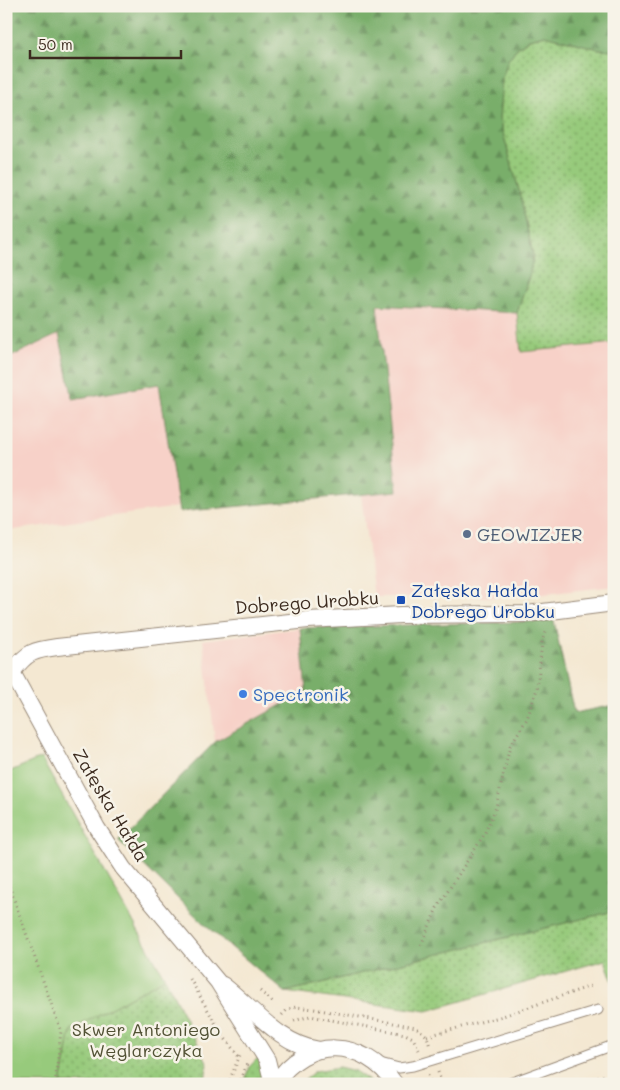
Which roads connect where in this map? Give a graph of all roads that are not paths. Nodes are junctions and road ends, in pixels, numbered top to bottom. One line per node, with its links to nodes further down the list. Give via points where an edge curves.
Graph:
1 (614, 603): 2 (street, Dobrego Urobku, via 551,612 365,616 236,627 38,649)
2 (10, 666): 3 (street, Załęska Hałda, via 97,828 123,868)
3 (218, 982): 6 (street, Załęska Hałda, via 286,1040); 8 (street, Załęska Hałda, via 267,1060)
4 (598, 1010): 7 (lane, via 413,1066 399,1068)
5 (611, 1046): 10 (lane)
6 (319, 1050): 7 (street, via 350,1049); 8 (street, via 291,1063)
7 (377, 1062): 9 (street)
8 (274, 1084)
9 (395, 1084)
10 (507, 1084)

